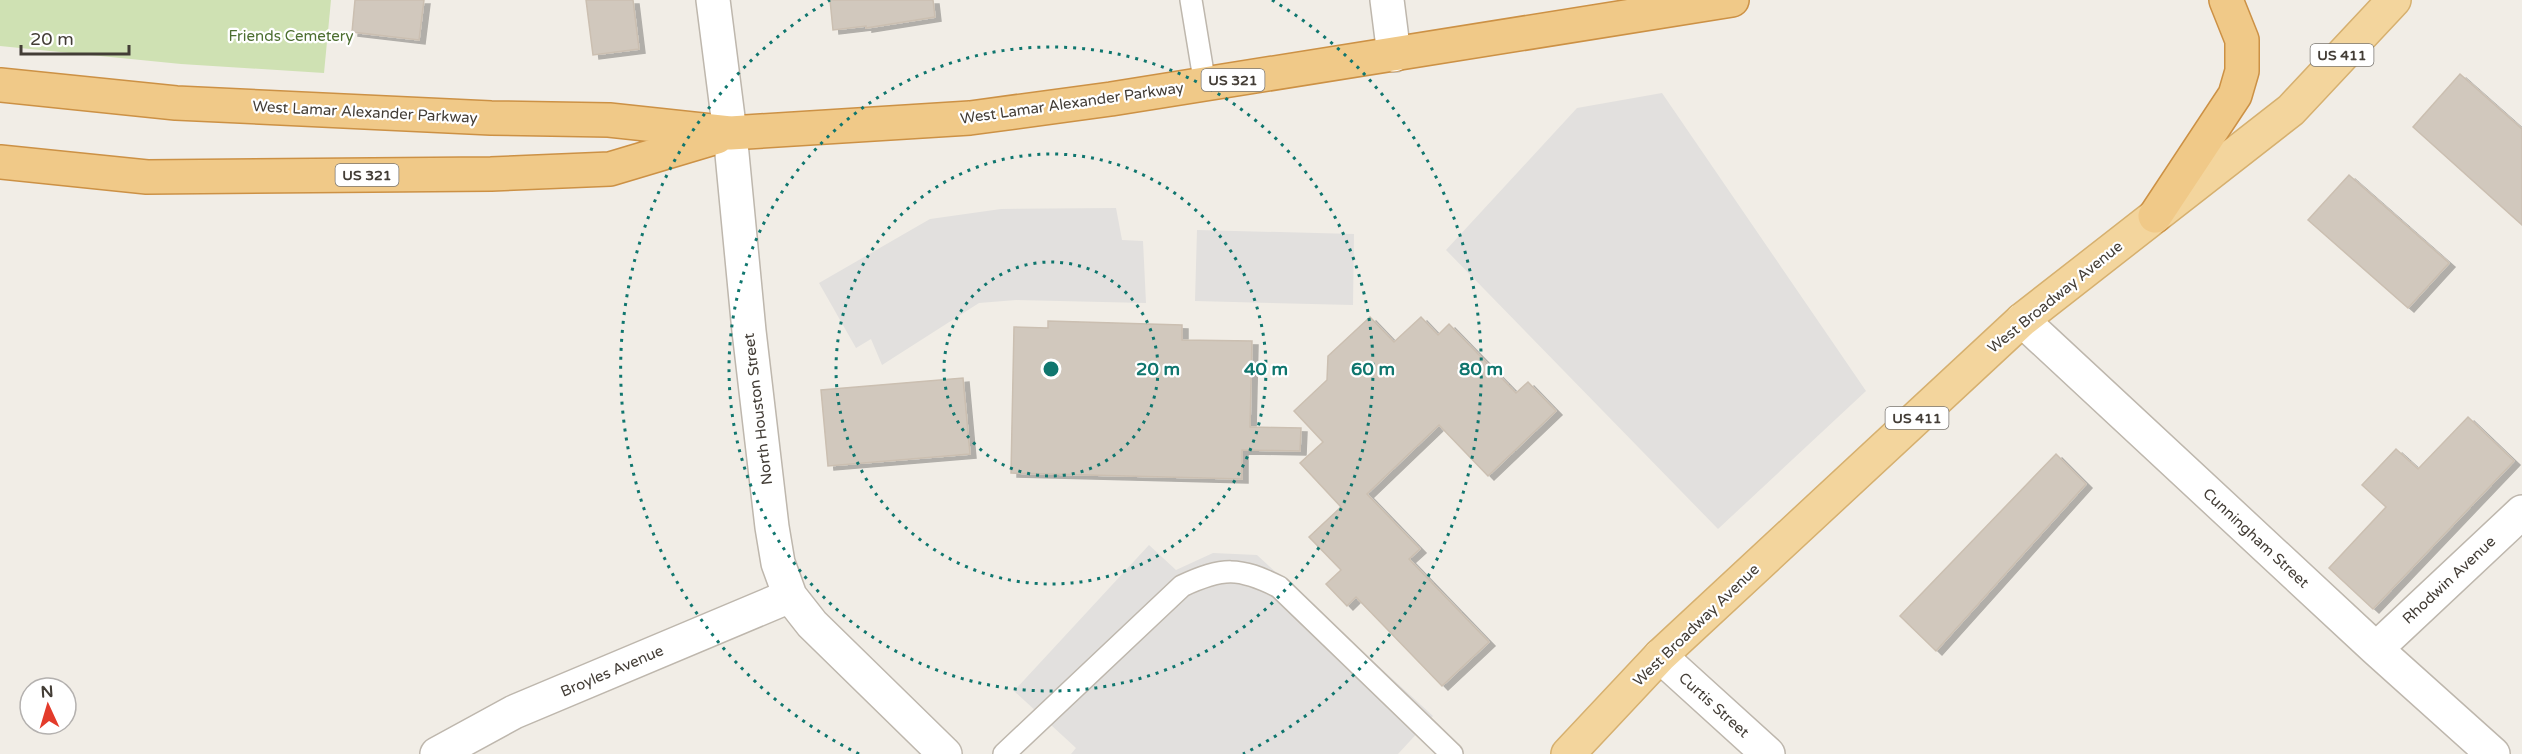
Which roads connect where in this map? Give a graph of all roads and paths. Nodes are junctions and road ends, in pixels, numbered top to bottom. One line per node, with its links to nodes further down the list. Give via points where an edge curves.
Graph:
1 (713, 0): 10 (street, North Houston Street)
2 (1191, 0): 9 (lane)
3 (1387, 0): 7 (street)
4 (1732, 0): 7 (highway, West Lamar Alexander Parkway / US 321)
5 (2226, 0): 12 (highway, via 2241,40 2242,71 2235,95)
6 (2394, 0): 12 (main road, West Broadway Avenue / US 411, via 2291,110)
7 (1394, 55): 9 (highway, West Lamar Alexander Parkway / US 321)
8 (0, 85): 10 (highway, West Lamar Alexander Parkway / US 321, via 176,103 609,120)
9 (1205, 85): 10 (highway, West Lamar Alexander Parkway / US 321, via 970,118)
10 (730, 133): 11 (highway, West Lamar Alexander Parkway / US 321, via 610,169 147,177); 15 (street, North Houston Street, via 772,526 778,563)
11 (0, 162)
12 (2155, 216): 13 (main road, West Broadway Avenue / US 411)
13 (2022, 320): 16 (street, Cunningham Street); 17 (main road, West Broadway Avenue / US 411)
14 (2522, 512): 16 (street, Rhodwin Avenue)
15 (790, 596): 18 (street, Broyles Avenue, via 514,712); 19 (street, North Houston Street, via 812,624)
16 (2376, 649): 24 (street, Cunningham Street)
17 (1660, 656): 22 (main road, West Broadway Avenue / US 411); 23 (street, Curtis Street)
18 (437, 754)
19 (945, 754)
20 (1004, 754): 21 (lane, via 1182,586 1208,574 1232,571 1255,575 1279,587)
21 (1452, 754)
22 (1568, 754)
23 (1768, 754)
24 (2493, 754)

